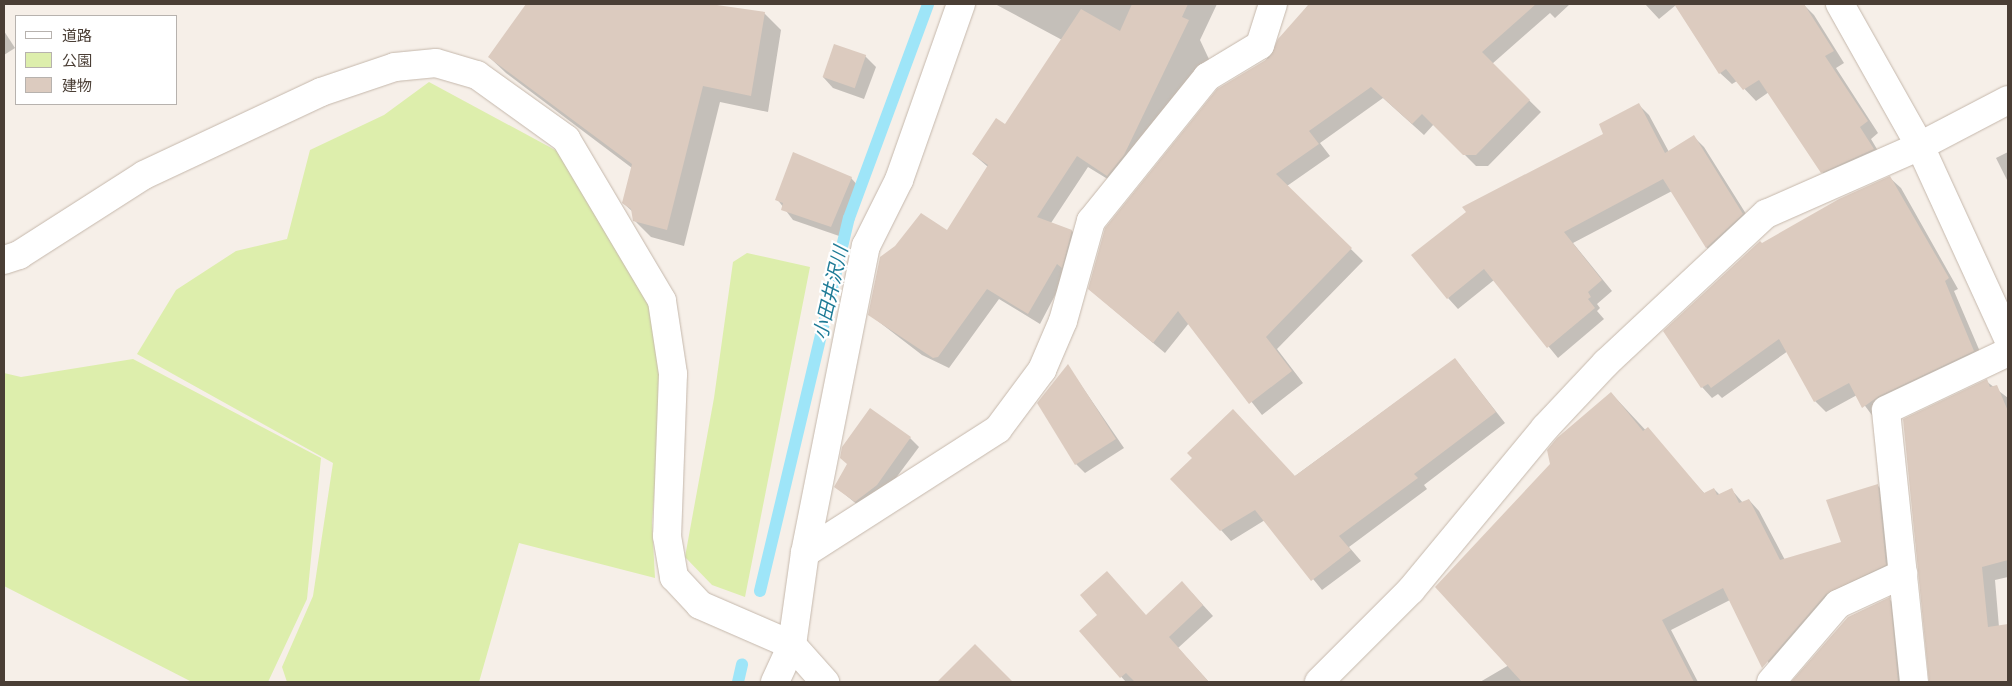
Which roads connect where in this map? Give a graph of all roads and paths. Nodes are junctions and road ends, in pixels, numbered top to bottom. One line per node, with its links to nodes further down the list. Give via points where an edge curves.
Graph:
1 (961, 4): 9 (street, via 899,180 866,246)
2 (1273, 4): 9 (street, via 1260,45 1207,77 1091,221 1063,321 1042,370 998,429)
3 (1840, 4): 5 (street)
4 (2008, 100): 5 (street)
5 (1920, 146): 7 (street); 14 (street, via 1766,214 1606,363 1545,428 1411,590)
6 (4, 260): 11 (street, via 19,255 144,175 321,92 395,67 436,63 477,75 566,139 662,301 674,374 667,536 674,577 700,605)
7 (2008, 338)
8 (2008, 352): 10 (street, via 1886,410)
9 (805, 553): 11 (street)
10 (1903, 574): 15 (street, via 1838,604); 16 (street)
11 (792, 645): 12 (street); 13 (street)
12 (775, 682)
13 (825, 682)
14 (1319, 682)
15 (1771, 682)
16 (1914, 682)

